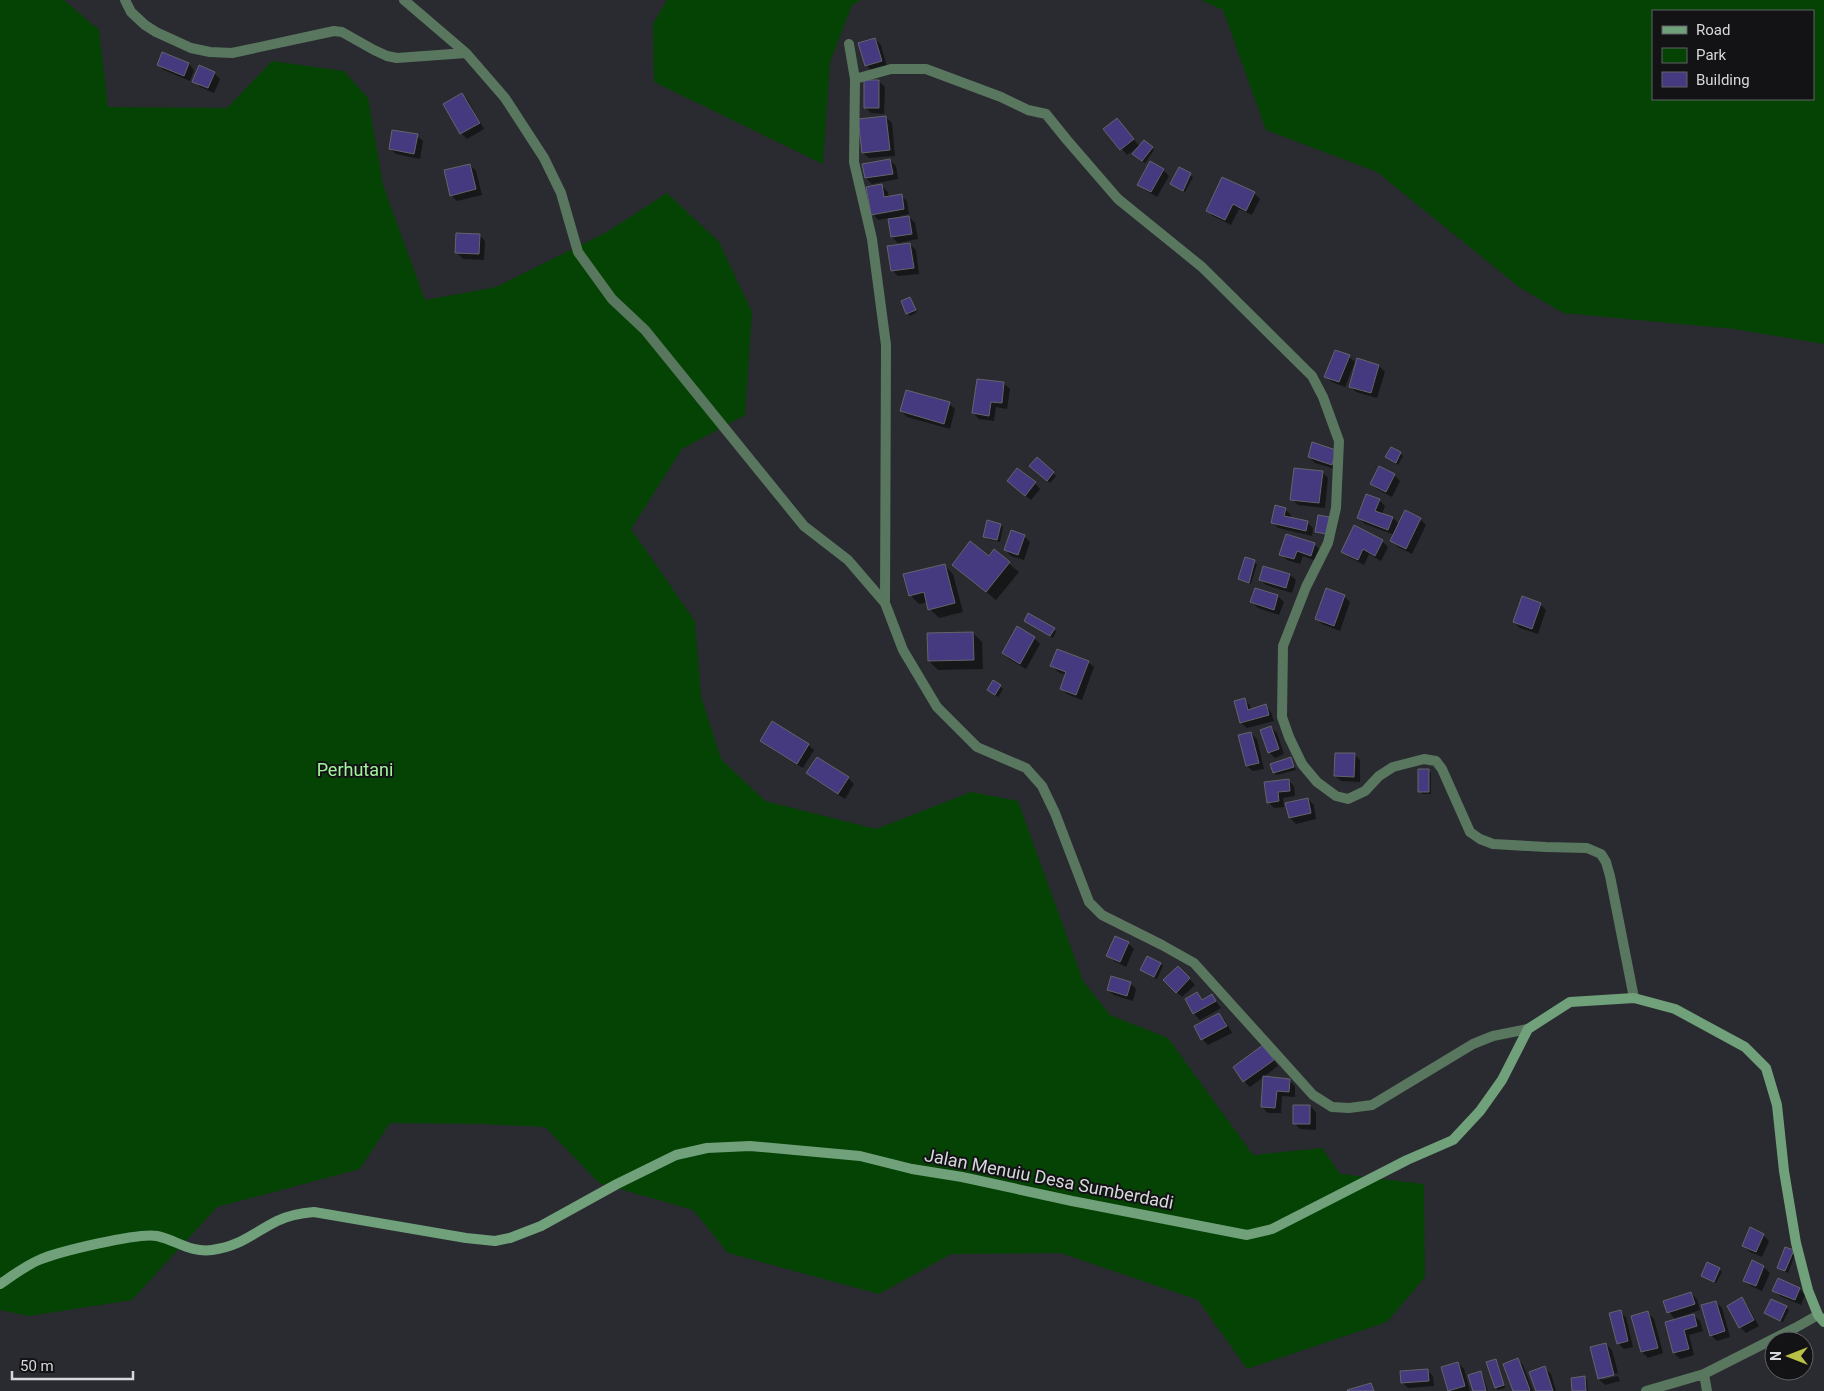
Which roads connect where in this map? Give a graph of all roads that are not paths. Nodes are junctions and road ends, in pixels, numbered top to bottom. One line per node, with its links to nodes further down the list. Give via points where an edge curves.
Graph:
1 (125, 0): 4 (street, via 132,12 156,32 191,48 210,52 232,53 334,31 397,58)
2 (404, 0): 4 (street)
3 (849, 44): 5 (street)
4 (466, 53): 6 (street, via 505,98 544,158 561,193 578,252 612,299 645,330 804,526 848,560)
5 (855, 80): 6 (street, via 854,162 872,239 886,345); 7 (street, via 892,69 926,69 1028,110 1046,114 1118,199 1202,266 1312,376 1340,441 1336,508 1328,543 1306,587 1283,646 1282,717 1302,764 1317,782 1336,796 1348,798 1365,791 1393,767 1424,759 1436,762 1470,832 1480,839 1493,844 1587,848 1601,854 1610,876)
6 (885, 603): 8 (street, via 903,650 937,707 977,747 1026,768 1042,786 1089,902 1102,916 1194,963 1314,1095 1332,1107 1372,1105 1473,1044)
7 (1634, 998): 8 (street, via 1570,1002); 10 (street, via 1675,1009 1745,1047 1766,1068 1777,1105 1796,1243 1808,1290)
8 (1528, 1029): 9 (street, Jalan Menuiu Desa Sumberdadi, via 1502,1080 1480,1111 1453,1140 1272,1229 1247,1235 860,1156 750,1146 707,1148 676,1155 542,1226 495,1241 314,1212 290,1216 239,1243 209,1251 192,1249 157,1236 76,1250 39,1260)
9 (0, 1284)
10 (1821, 1319): 11 (street)
11 (1704, 1374): 12 (street); 13 (street)
12 (1707, 1389)
13 (1646, 1391)

